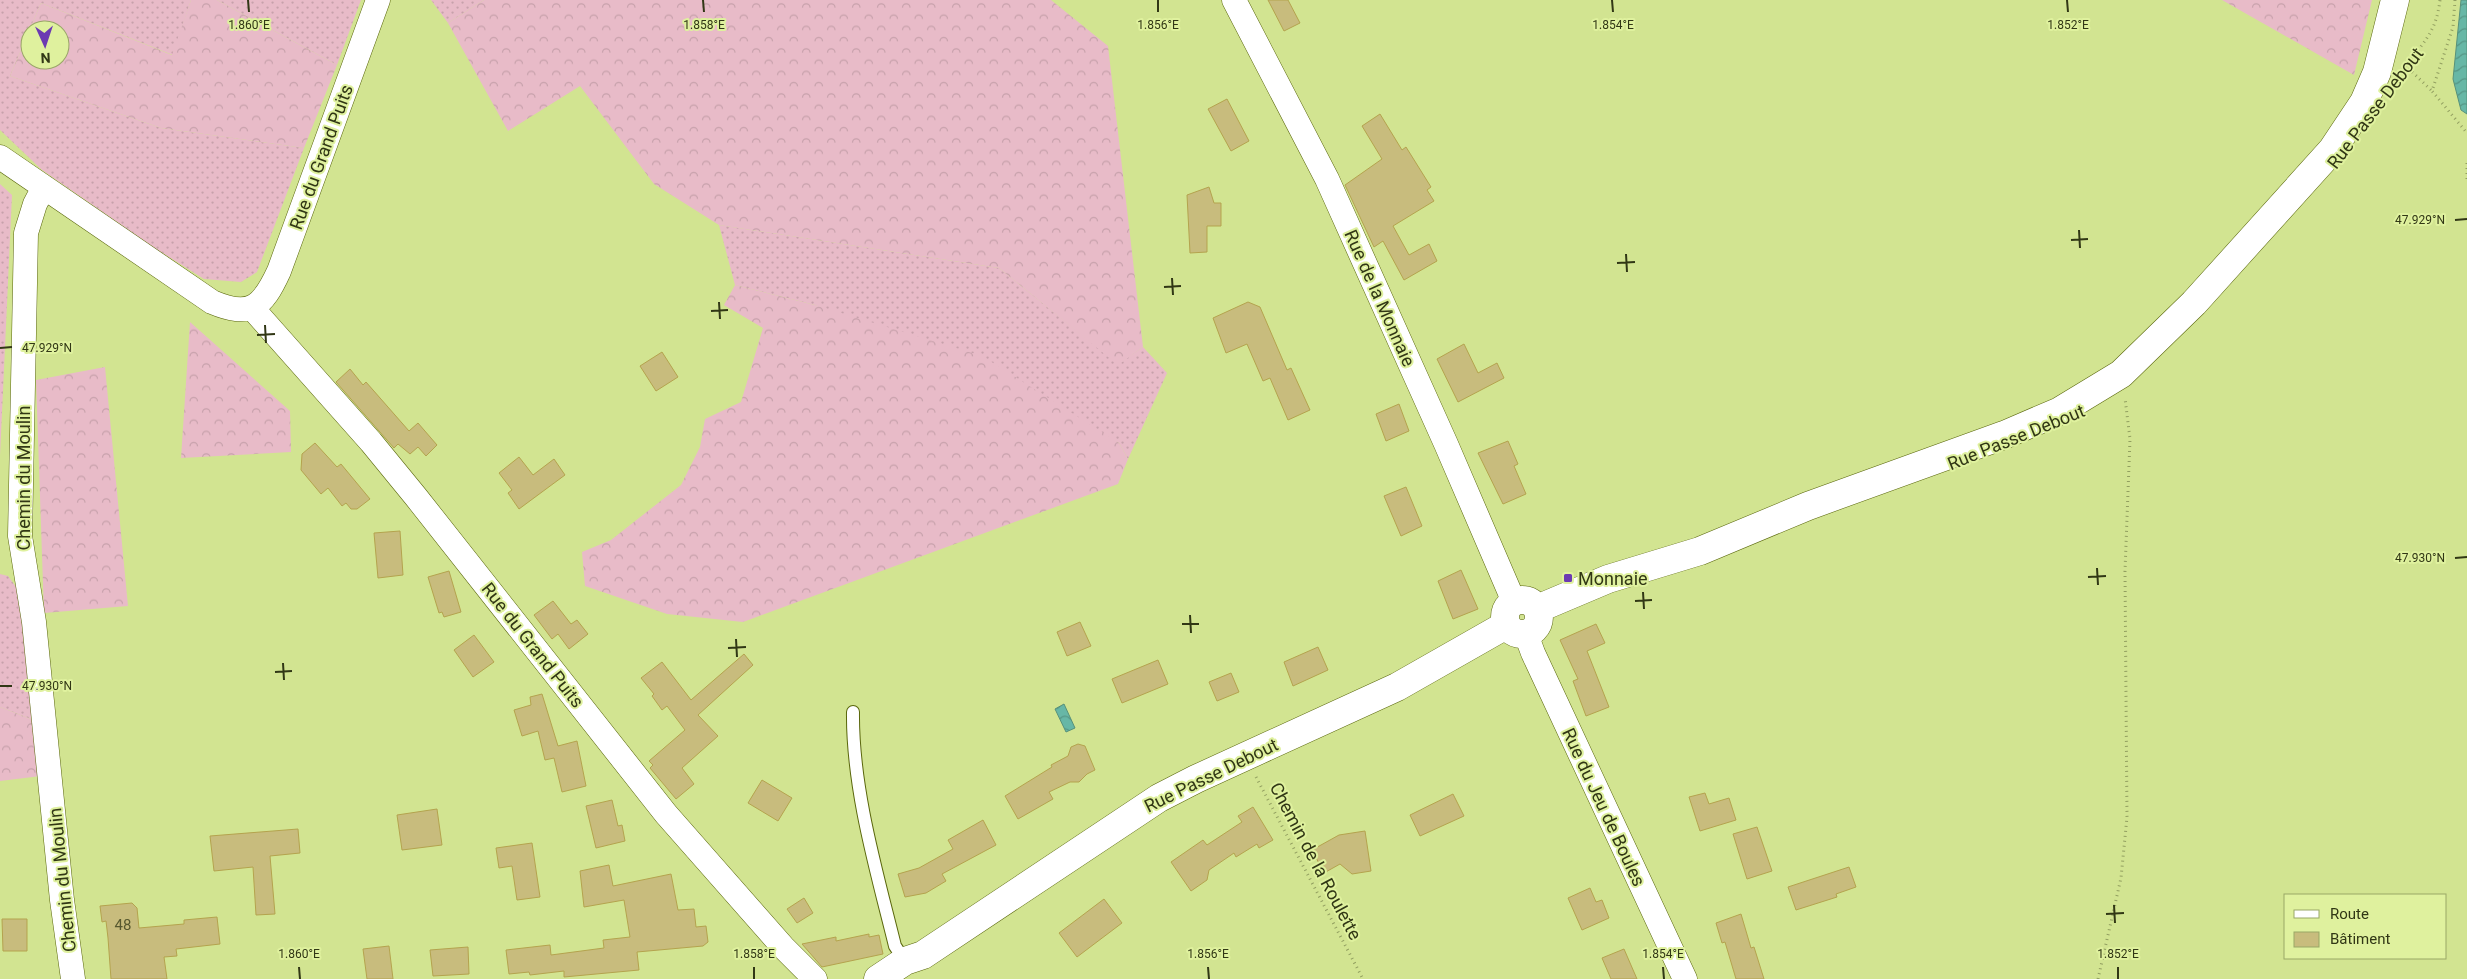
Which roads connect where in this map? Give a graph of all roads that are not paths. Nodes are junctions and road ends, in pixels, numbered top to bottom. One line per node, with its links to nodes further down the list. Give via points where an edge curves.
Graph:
1 (378, 0): 6 (street, Rue du Grand Puits, via 279,271 272,286)
2 (1234, 0): 7 (street, Rue de la Monnaie, via 1327,179)
3 (2395, 0): 7 (main road, Rue Passe Debout, via 2382,53 2364,102 2332,150 2194,303 2121,374 2060,411 2004,435 1808,506 1700,551 1608,579)
4 (0, 157): 5 (street)
5 (44, 187): 6 (street, via 212,302 234,309); 10 (street, Chemin du Moulin, via 26,234 20,536 34,622)
6 (253, 309): 11 (street, Rue du Grand Puits, via 399,476 672,820)
7 (1521, 617): 9 (main road, Rue Passe Debout, via 1397,687 1159,798); 13 (street, Rue du Jeu de Boules, via 1542,671)
8 (853, 712): 9 (lane, via 852,745 857,781 895,946)
9 (911, 965): 12 (main road, Rue Passe Debout)
10 (73, 979)
11 (815, 979)
12 (878, 979)
13 (1685, 979)

